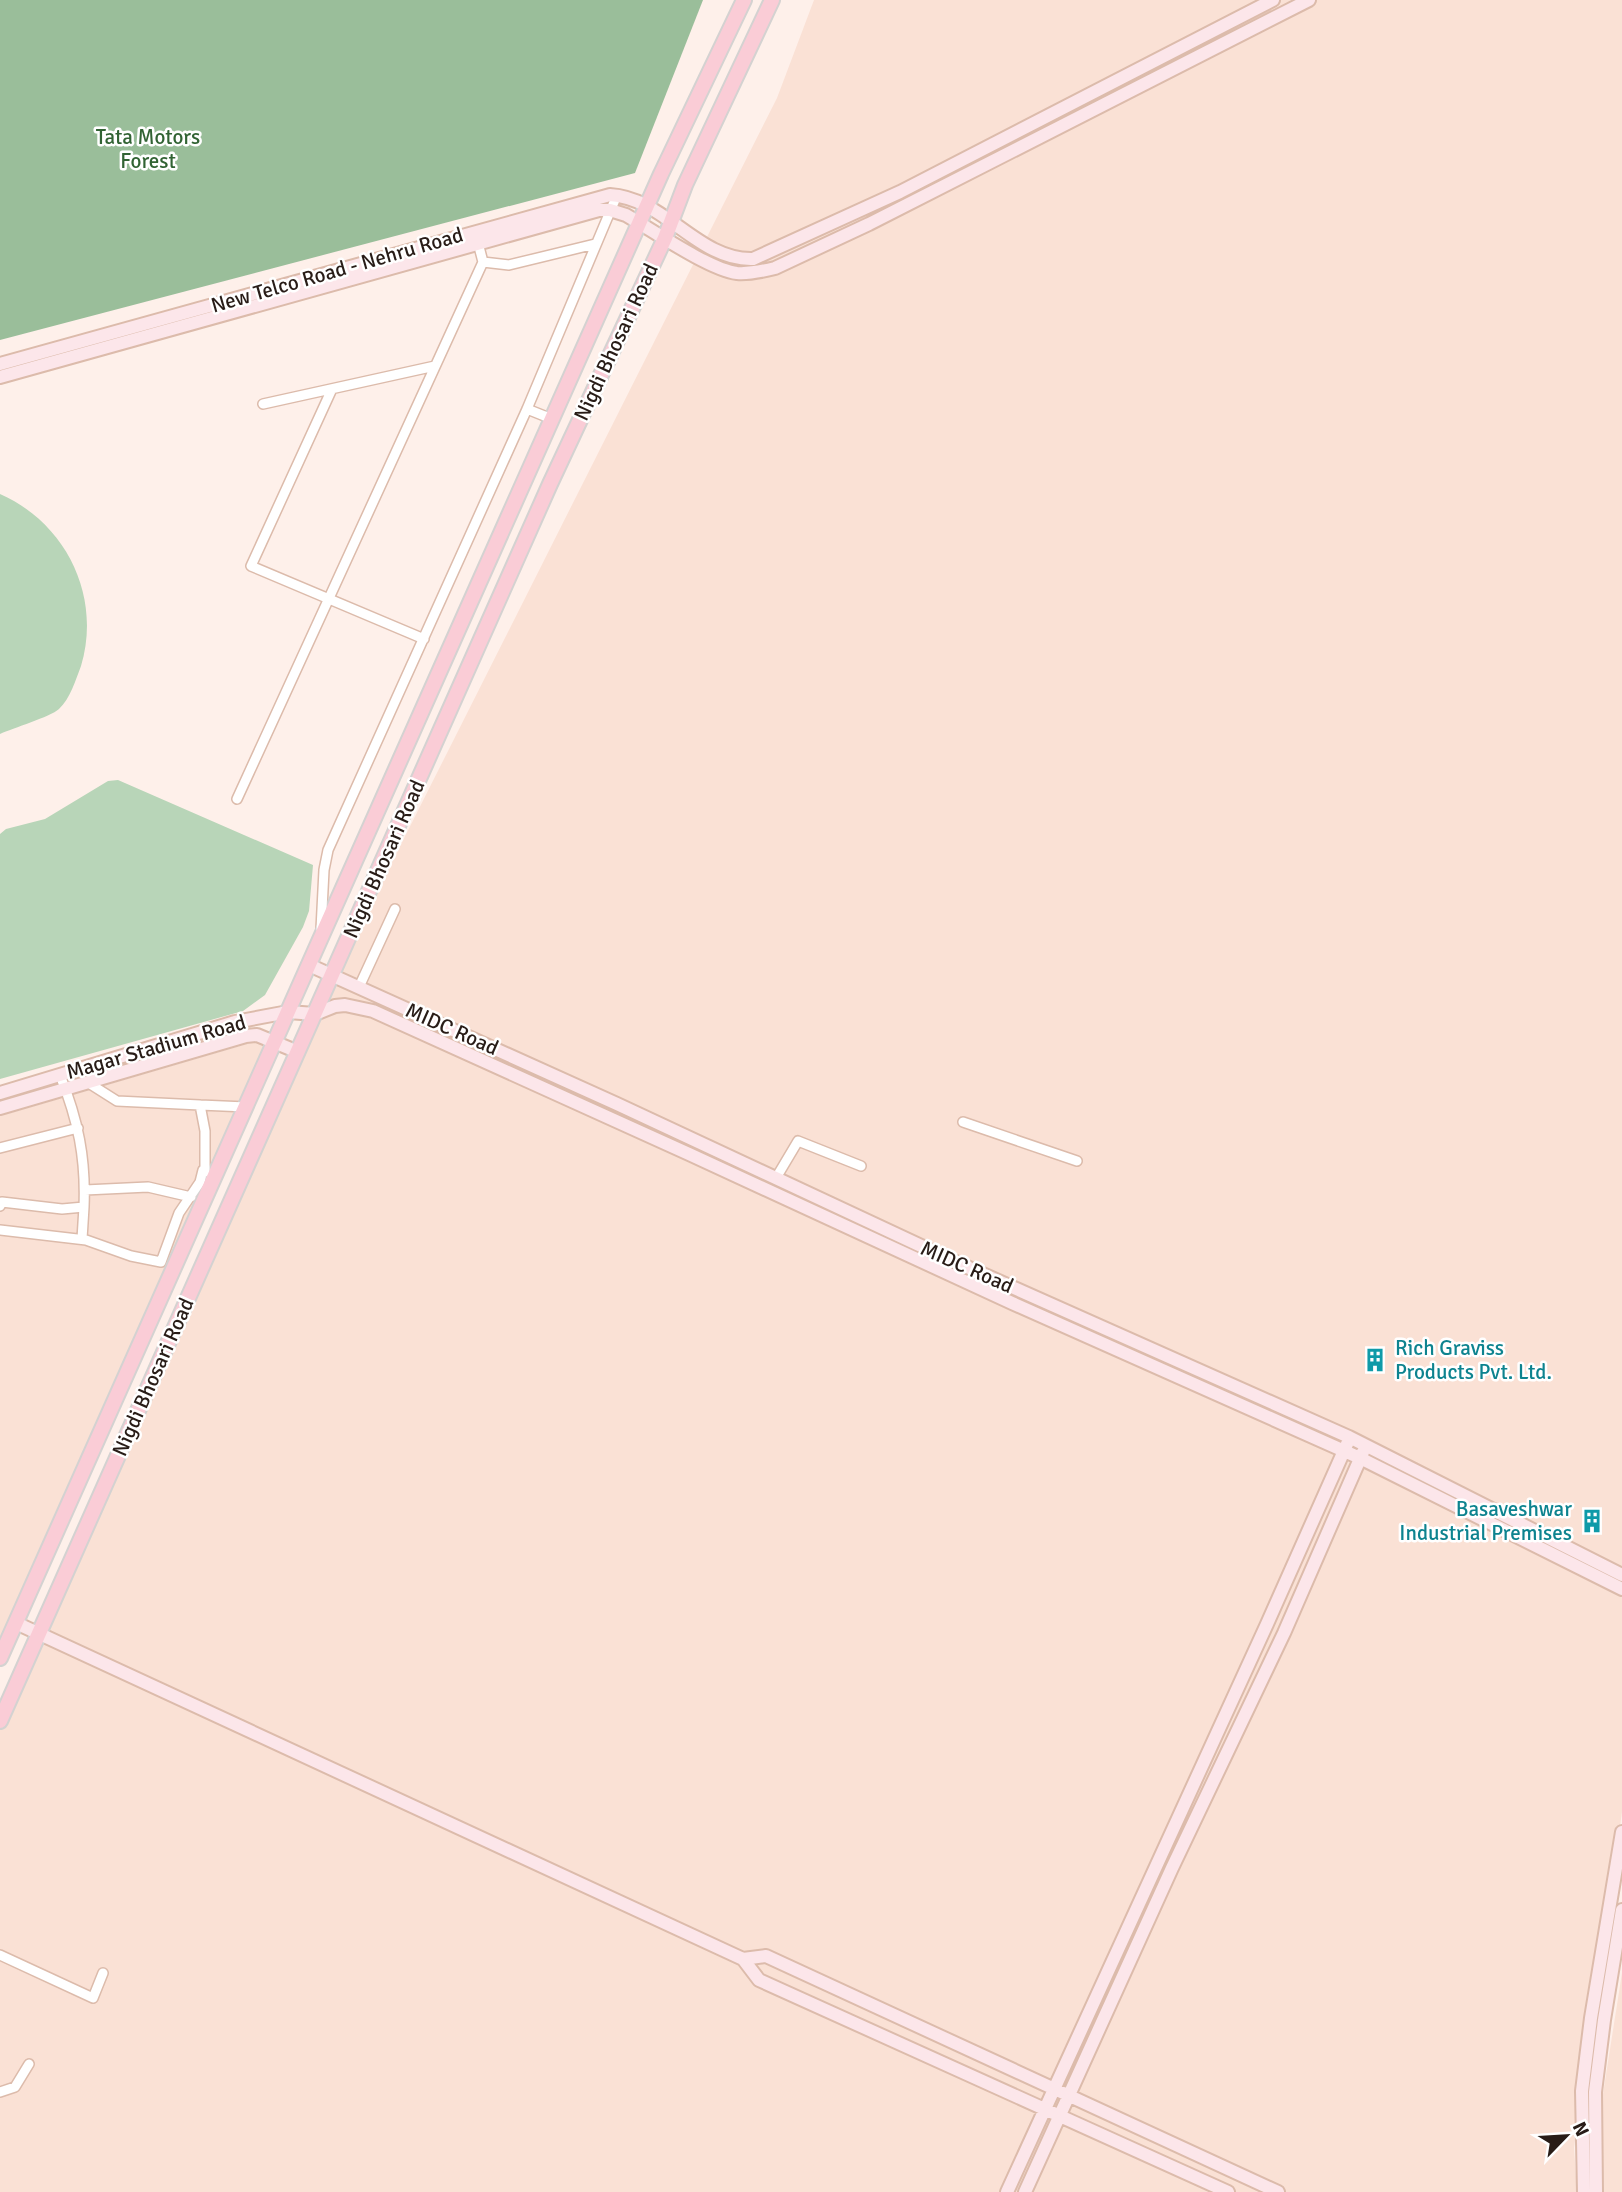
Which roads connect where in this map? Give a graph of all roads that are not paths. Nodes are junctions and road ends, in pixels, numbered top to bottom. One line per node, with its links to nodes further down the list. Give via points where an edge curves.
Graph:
1 (744, 0): 6 (main road, Nigdi Bhosari Road)
2 (772, 0): 8 (main road, Nigdi Bhosari Road)
3 (1273, 0): 8 (street, New Telco Road - Nehru Road, via 900,192 753,258 728,256)
4 (1309, 0): 11 (street, via 775,268 743,273 724,270)
5 (617, 195): 6 (street, New Telco Road - Nehru Road); 7 (street); 10 (street, New Telco Road - Nehru Road, via 596,197)
6 (648, 205): 8 (street, New Telco Road - Nehru Road); 9 (main road, Nigdi Bhosari Road)
7 (610, 210): 9 (street); 10 (street, New Telco Road - Nehru Road); 12 (street)
8 (670, 220): 11 (main road, Nigdi Bhosari Road)
9 (641, 224): 11 (street); 21 (main road, Nigdi Bhosari Road)
10 (477, 237): 13 (street); 14 (street, New Telco Road - Nehru Road)
11 (665, 238): 28 (main road, Nigdi Bhosari Road)
12 (595, 244): 13 (street, via 509,265); 20 (street)
13 (483, 262): 16 (street)
14 (246, 302): 15 (street, New Telco Road - Nehru Road); 17 (street, New Telco Road - Nehru Road)
15 (0, 363)
16 (435, 366): 18 (street); 22 (street)
17 (0, 377)
18 (332, 390): 19 (street); 22 (street, via 251,566)
19 (263, 404)
20 (527, 409): 21 (street); 23 (street)
21 (552, 419): 26 (main road, Nigdi Bhosari Road)
22 (329, 599): 23 (street); 24 (street)
23 (424, 639): 26 (street, via 328,850)
24 (237, 799)
25 (395, 909): 29 (street)
26 (321, 937): 27 (main road, Nigdi Bhosari Road)
27 (309, 965): 28 (street, MIDC Road); 30 (main road, Nigdi Bhosari Road)
28 (332, 976): 29 (street, MIDC Road); 31 (main road, Nigdi Bhosari Road)
29 (359, 987): 47 (street, MIDC Road)
30 (288, 1012): 31 (street, Magar Stadium Road); 32 (main road, Nigdi Bhosari Road); 34 (street, Magar Stadium Road, via 234,1023)
31 (315, 1014): 33 (main road, Nigdi Bhosari Road); 55 (street, Magar Stadium Road, via 335,1006 373,1011)
32 (275, 1041): 33 (street, Magar Stadium Road); 35 (street, Magar Stadium Road, via 257,1035 233,1039); 39 (main road, Nigdi Bhosari Road)
33 (298, 1052): 65 (main road, Nigdi Bhosari Road)
34 (60, 1075): 36 (street); 37 (street, Magar Stadium Road)
35 (87, 1082): 36 (street, Magar Stadium Road); 38 (street, via 117,1101)
36 (65, 1088): 40 (street, Magar Stadium Road); 42 (street)
37 (0, 1093)
38 (200, 1105): 39 (street); 46 (street, via 205,1131)
39 (246, 1107): 48 (main road, Nigdi Bhosari Road)
40 (0, 1108)
41 (963, 1122): 44 (street)
42 (78, 1128): 43 (street); 49 (street)
43 (0, 1148)
44 (1077, 1161)
45 (861, 1166): 47 (street, via 798,1141)
46 (203, 1170): 48 (street); 50 (street)
47 (776, 1178): 53 (street, MIDC Road)
48 (212, 1182): 64 (main road, Nigdi Bhosari Road)
49 (85, 1190): 50 (street, via 148,1187); 52 (street)
50 (191, 1197): 56 (street, via 161,1262)
51 (1, 1203): 52 (street)
52 (84, 1207): 56 (street)
53 (862, 1218): 55 (street); 57 (street, MIDC Road)
54 (0, 1230): 56 (street)
55 (855, 1231): 59 (street, MIDC Road)
56 (82, 1239)
57 (1349, 1437): 58 (street, MIDC Road); 59 (street)
58 (1366, 1445): 60 (street); 61 (street, MIDC Road)
59 (1344, 1451): 60 (street, MIDC Road); 74 (street)
60 (1360, 1458): 61 (street, MIDC Road); 76 (street, via 1284,1633)
61 (1598, 1570): 62 (street, MIDC Road); 63 (street, MIDC Road)
62 (1622, 1575)
63 (1622, 1589)
64 (16, 1623): 65 (street); 66 (main road, Nigdi Bhosari Road)
65 (39, 1634): 67 (main road, Nigdi Bhosari Road); 71 (street)
66 (0, 1658)
67 (0, 1721)
68 (1622, 1832): 83 (street, via 1582,2091)
69 (1622, 1910): 84 (street, via 1595,2092)
70 (0, 1955): 72 (street, via 93,1998)
71 (743, 1959): 74 (street, via 766,1956); 77 (street, via 759,1980)
72 (103, 1973)
73 (29, 2064): 75 (street, via 15,2087)
74 (1052, 2089): 76 (street); 77 (street)
75 (0, 2092)
76 (1068, 2096): 78 (street); 82 (street)
77 (1045, 2108): 78 (street); 79 (street)
78 (1060, 2115): 80 (street); 81 (street)
79 (1007, 2192)
80 (1025, 2192)
81 (1228, 2192)
82 (1278, 2192)
83 (1584, 2192)
84 (1597, 2192)

